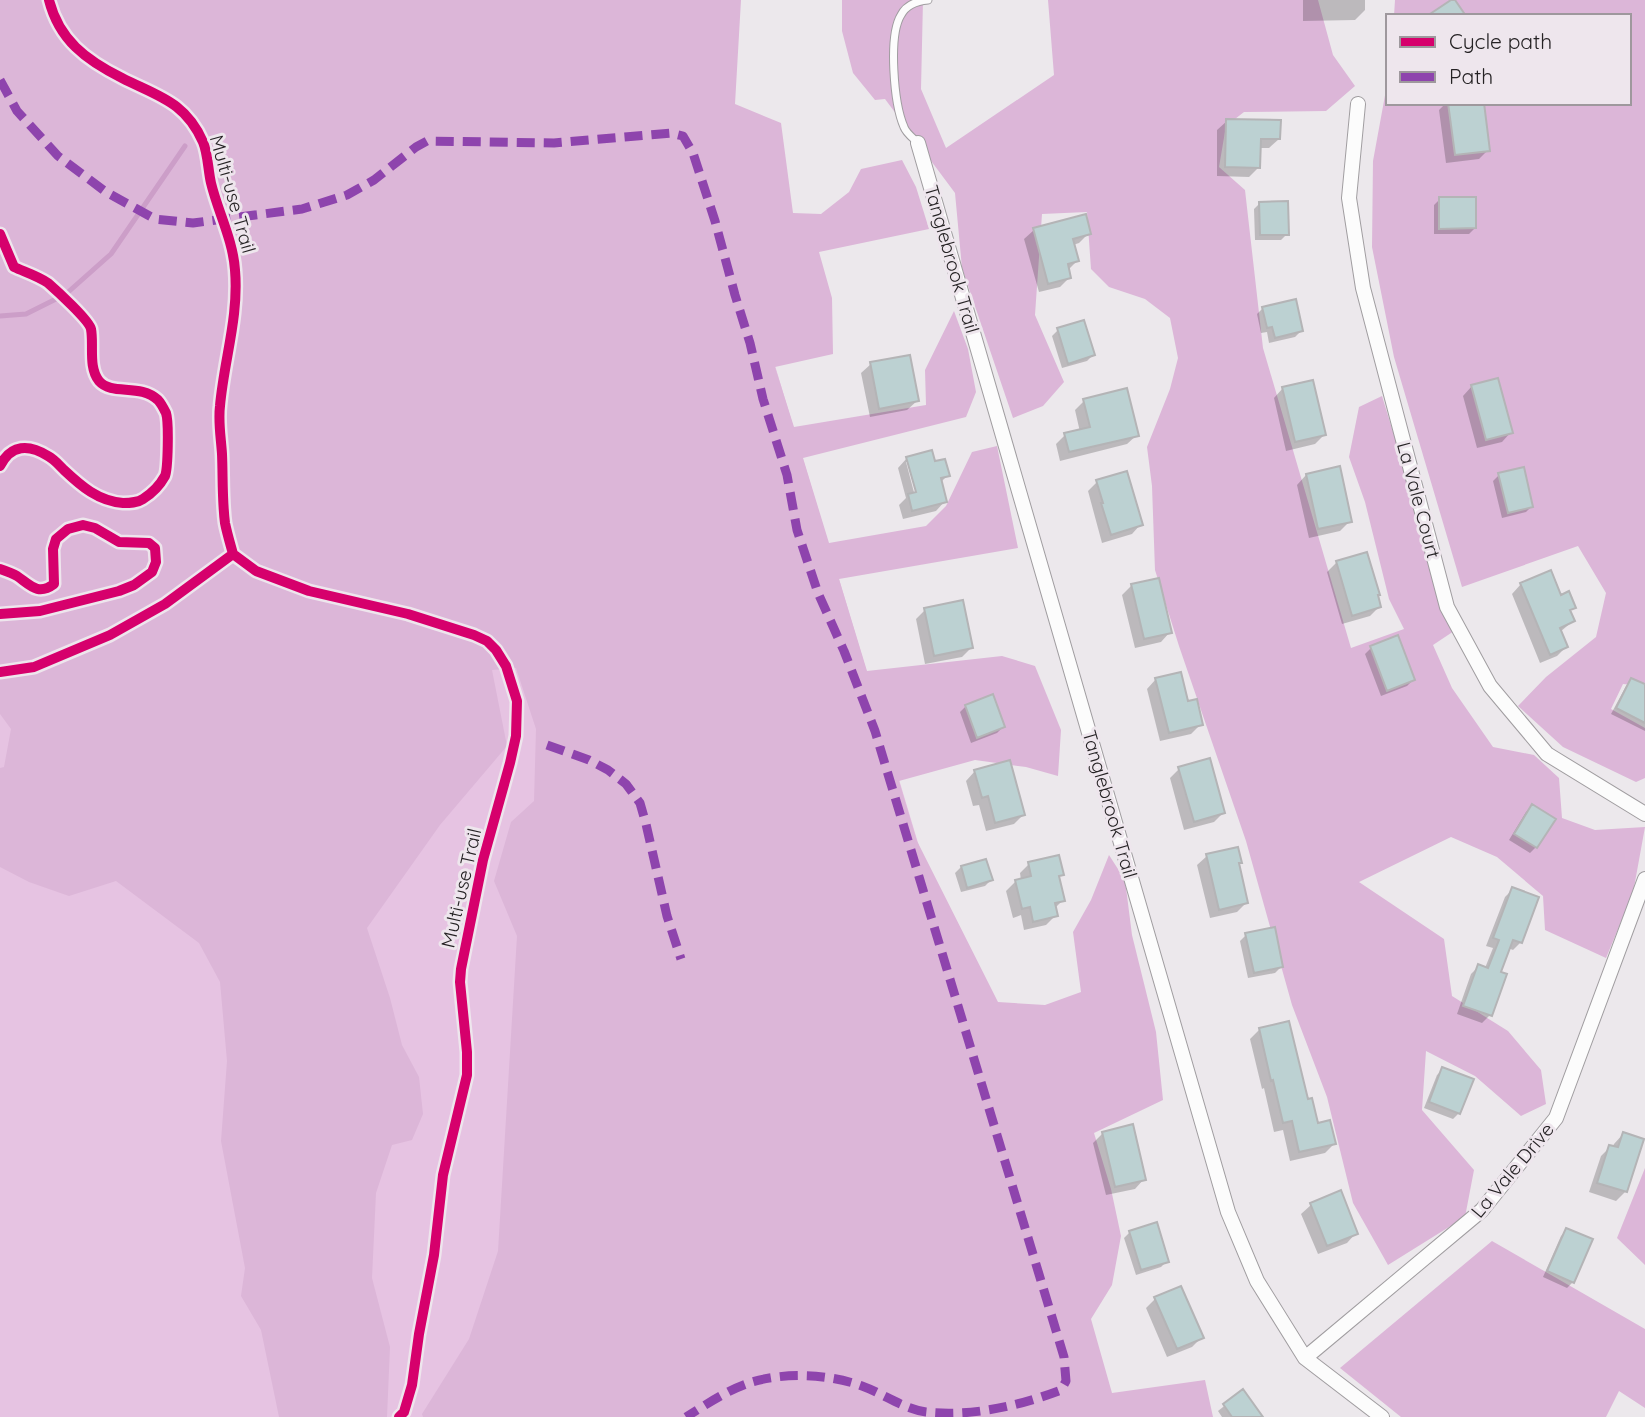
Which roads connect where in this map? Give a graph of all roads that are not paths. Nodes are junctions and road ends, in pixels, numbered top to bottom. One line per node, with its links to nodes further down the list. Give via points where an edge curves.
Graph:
1 (928, 0): 3 (lane, via 901,13 894,35 898,108 904,129)
2 (1358, 104): 4 (street, La Vale Court, via 1349,198 1363,288 1447,607 1490,686 1547,754)
3 (918, 143): 6 (street, Tanglebrook Trail, via 1228,1212 1257,1281)
4 (1645, 814)
5 (1645, 879): 6 (street, La Vale Drive, via 1556,1118 1482,1210)
6 (1305, 1358): 7 (street, Tanglebrook Trail)
7 (1382, 1417)

